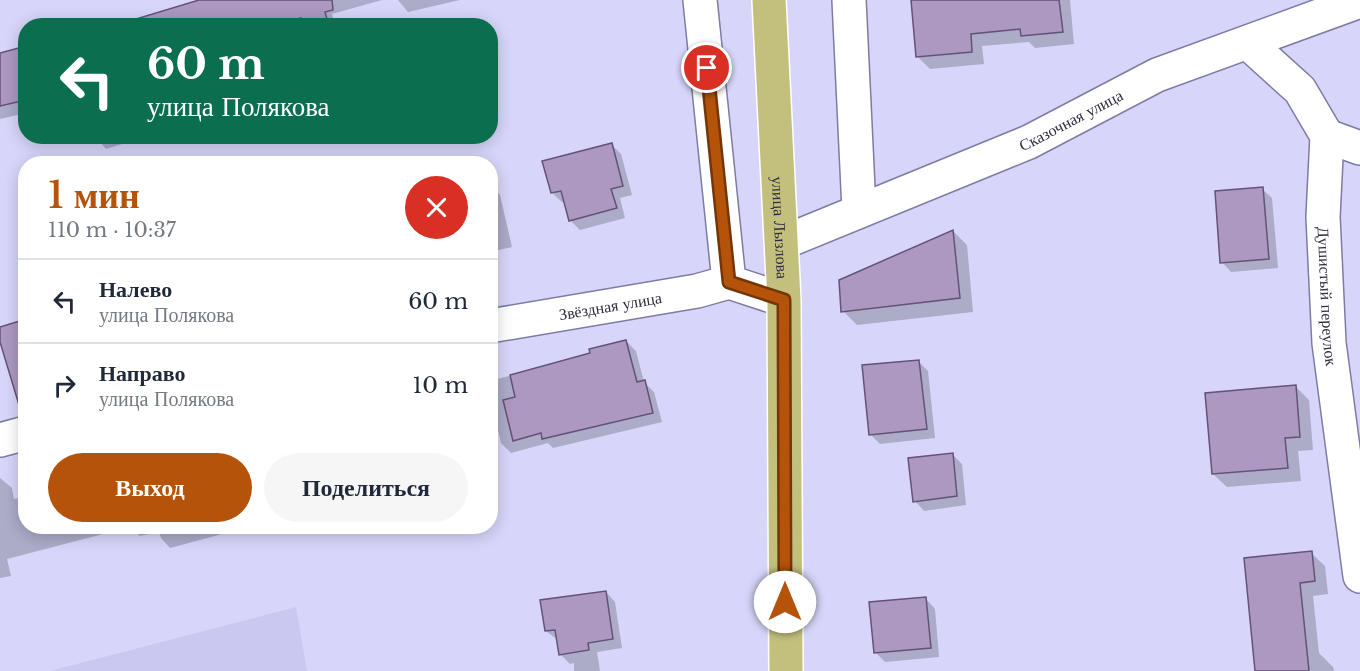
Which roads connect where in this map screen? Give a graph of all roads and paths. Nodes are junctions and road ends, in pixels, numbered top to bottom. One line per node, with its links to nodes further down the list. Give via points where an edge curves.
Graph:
1 (700, 0): 11 (street)
2 (769, 0): 10 (main road, улица Лызлова)
3 (849, 0): 9 (street)
4 (1360, 1): 5 (street, Сказочная улица)
5 (1302, 11): 6 (street, Сказочная улица)
6 (1248, 43): 7 (street, via 1299,90); 9 (street, Сказочная улица, via 1157,75 1029,142)
7 (1327, 136): 8 (street); 16 (street, Душистый переулок, via 1323,217 1329,343)
8 (1360, 148)
9 (859, 210): 10 (street, Сказочная улица)
10 (782, 243): 12 (main road, улица Лызлова)
11 (729, 282): 12 (street); 13 (street, Звёздная улица)
12 (784, 300): 18 (main road, улица Лызлова)
13 (498, 325)
14 (18, 435): 15 (street)
15 (0, 440)
16 (1357, 531): 17 (street, Душистый переулок)
17 (1360, 576)
18 (786, 671)

